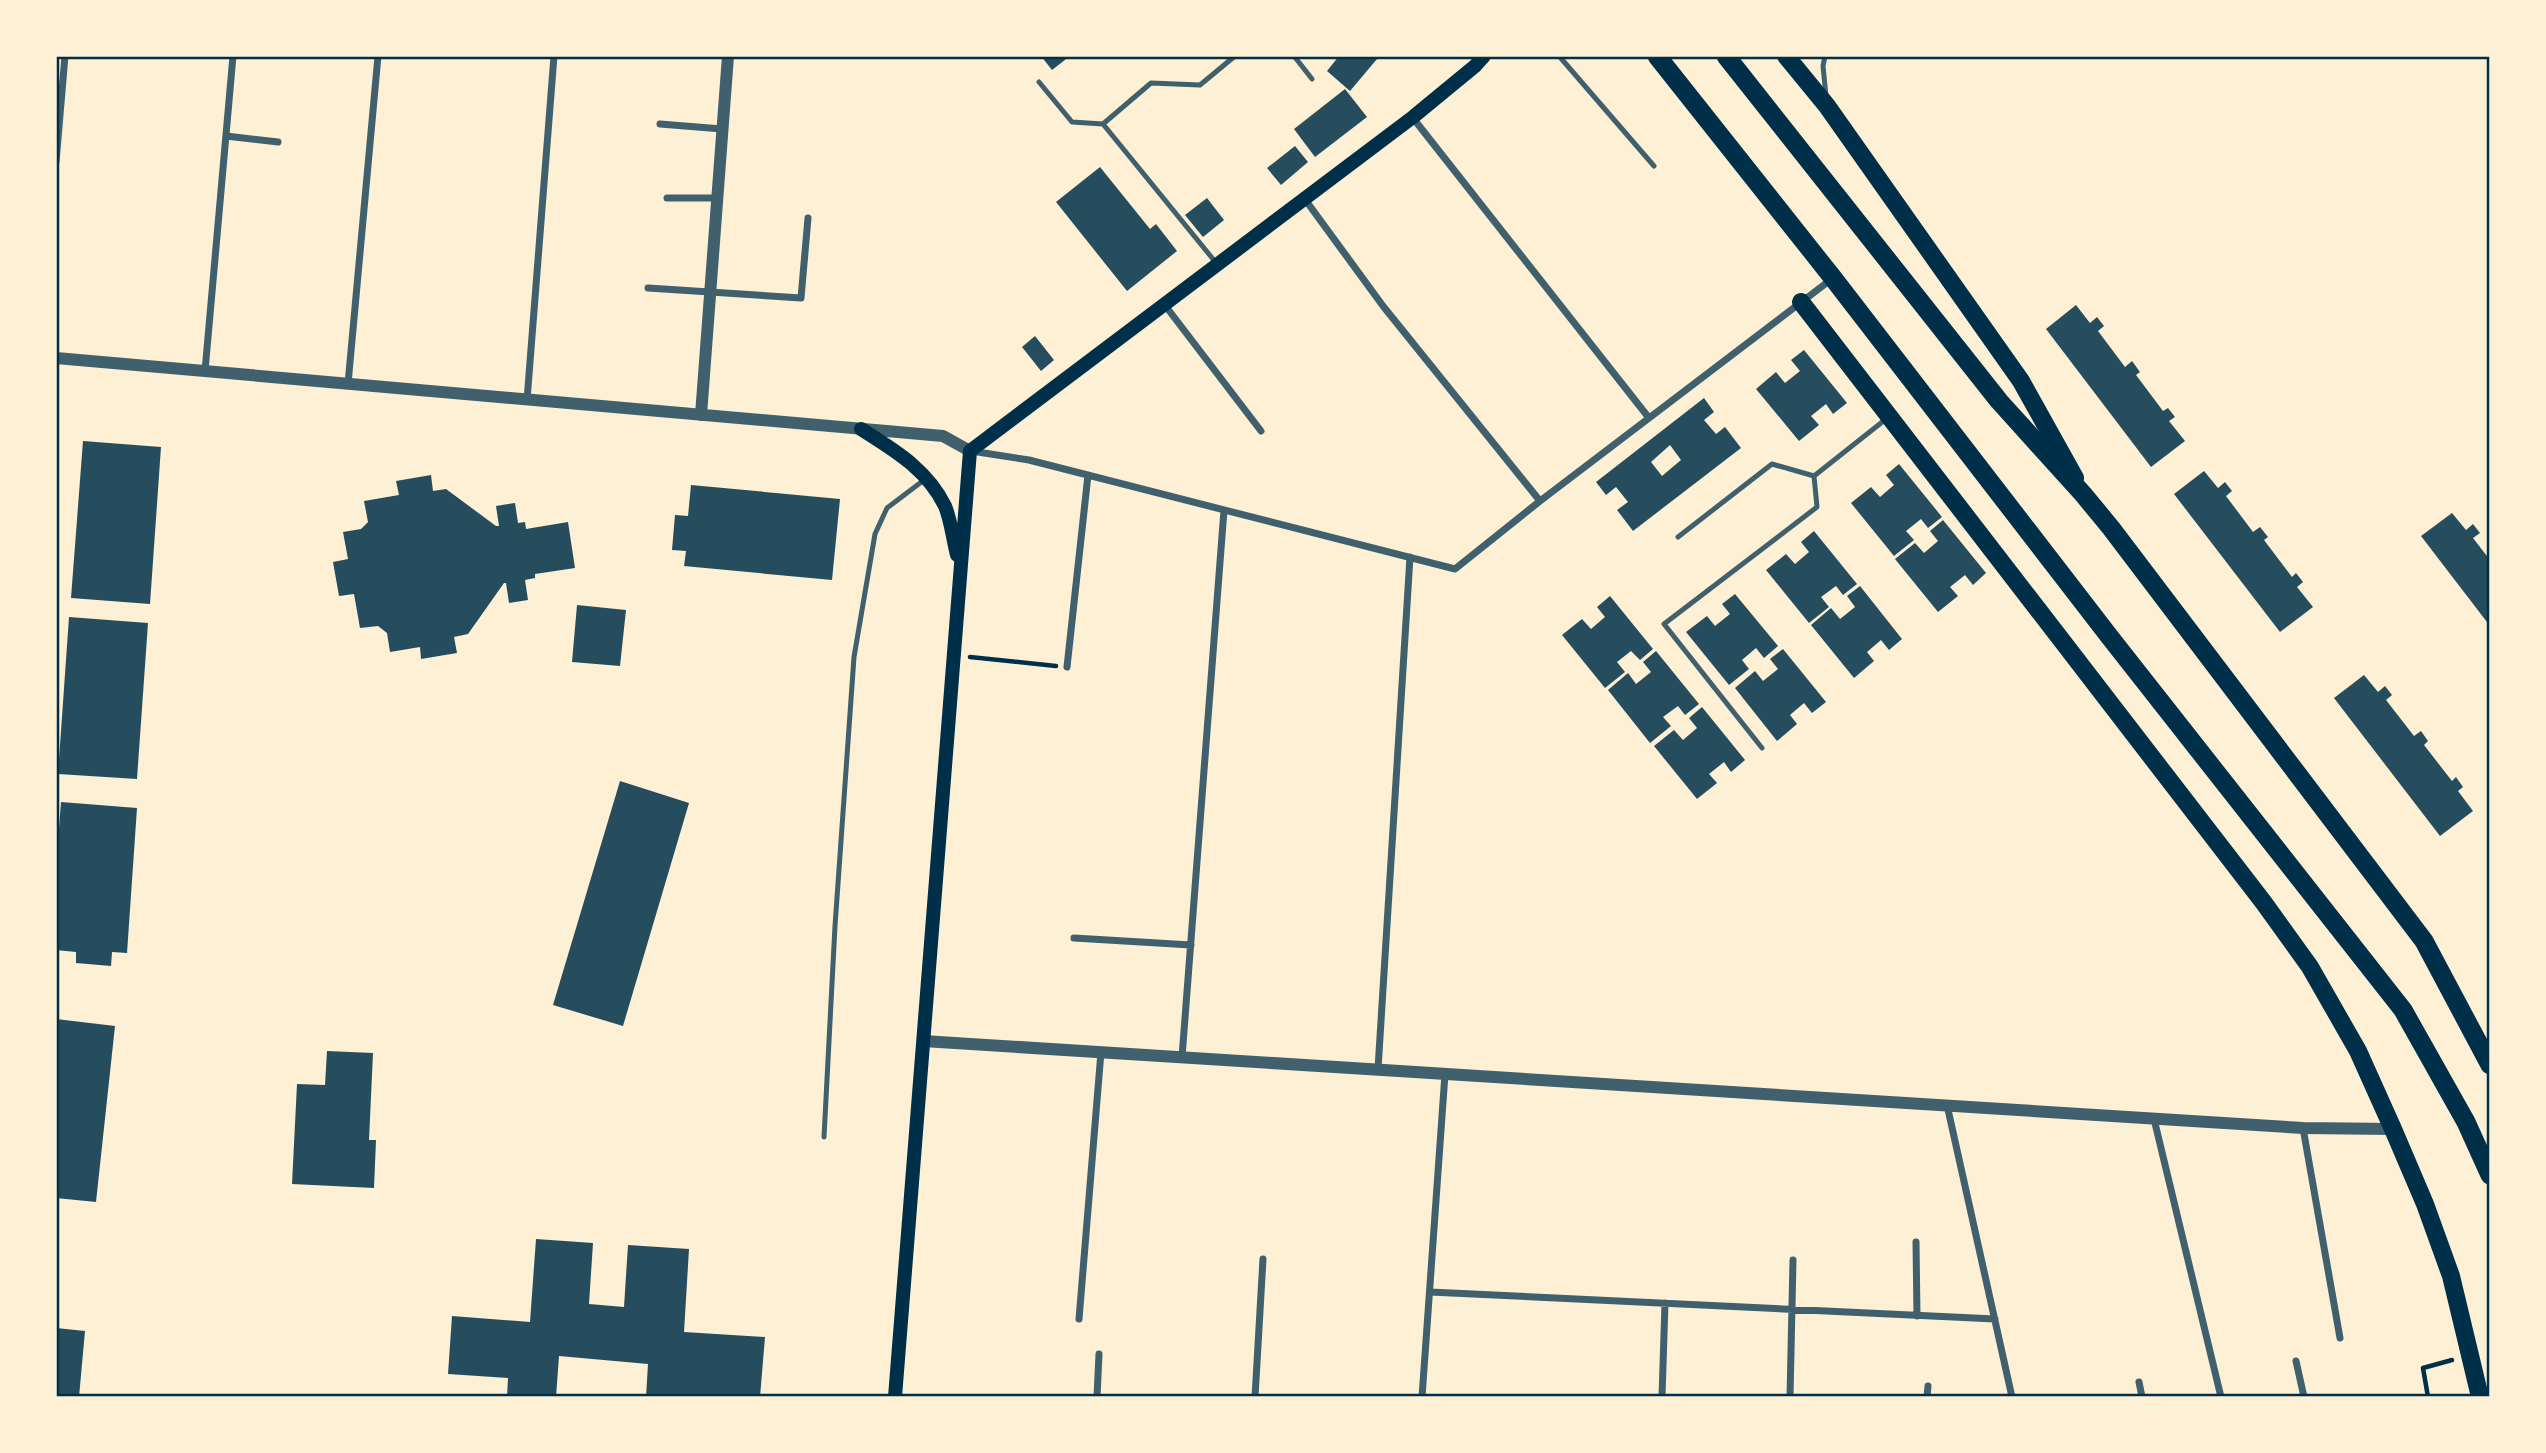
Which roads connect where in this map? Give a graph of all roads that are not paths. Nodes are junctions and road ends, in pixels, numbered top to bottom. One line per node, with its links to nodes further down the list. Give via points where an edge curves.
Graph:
1 (65, 56): 23 (street)
2 (233, 56): 21 (street)
3 (379, 56): 37 (street)
4 (554, 56): 38 (street)
5 (728, 56): 20 (street)
6 (1235, 56): 19 (lane, via 1199,85 1151,83)
7 (1294, 56): 14 (lane)
8 (1484, 56): 17 (main road)
9 (1559, 56): 24 (lane)
10 (1657, 56): 30 (highway)
11 (1726, 56): 48 (highway, via 1999,401)
12 (1786, 56): 16 (main road)
13 (1825, 56): 16 (lane)
14 (1312, 79)
15 (1039, 82): 19 (lane, via 1072,122)
16 (1827, 106): 48 (main road, via 2021,381)
17 (1413, 117): 27 (main road); 41 (street)
18 (660, 124): 20 (street)
19 (1103, 124): 29 (lane)
20 (722, 129): 26 (street)
21 (226, 136): 22 (street); 36 (street)
22 (278, 142)
23 (56, 162)
24 (1654, 166)
25 (667, 198): 26 (street)
26 (717, 198): 32 (street)
27 (1304, 198): 29 (main road); 49 (street, via 1382,306)
28 (808, 218): 32 (street, via 801,298)
29 (1217, 264): 34 (main road)
30 (1833, 278): 33 (street); 69 (highway, via 2403,1010)
31 (648, 288): 32 (street)
32 (710, 291): 39 (street)
33 (1801, 302): 40 (main road); 41 (street)
34 (1164, 304): 43 (street); 44 (main road)
35 (56, 358): 36 (street)
36 (205, 371): 37 (street)
37 (348, 384): 38 (street)
38 (527, 400): 39 (street)
39 (701, 415): 42 (street)
40 (1888, 417): 46 (lane); 67 (main road, via 2310,967 2358,1051)
41 (1649, 418): 49 (street)
42 (861, 429): 44 (street, via 943,436); 47 (main road, via 907,458)
43 (1261, 431)
44 (970, 451): 45 (street); 53 (main road)
45 (1088, 475): 50 (street); 54 (street)
46 (1814, 476): 51 (lane, via 1772,464); 55 (lane, via 1817,507 1664,624)
47 (927, 478): 53 (main road, via 945,507); 68 (lane, via 887,508 875,534 854,657)
48 (2083, 494): 61 (highway, via 2424,941)
49 (1539, 501): 52 (street, via 1455,569)
50 (1224, 510): 52 (street); 57 (street)
51 (1678, 537)
52 (1410, 558): 62 (street)
53 (960, 566): 58 (main road)
54 (1067, 667)
55 (1762, 748)
56 (1074, 938): 57 (street)
57 (1191, 945): 60 (street)
58 (923, 1041): 59 (street); 84 (main road)
59 (1101, 1052): 60 (street); 77 (street)
60 (1182, 1057): 62 (street)
61 (2490, 1065)
62 (1378, 1069): 63 (street)
63 (1445, 1074): 64 (street); 73 (street)
64 (1947, 1105): 65 (street); 78 (street)
65 (2154, 1118): 66 (street); 93 (street)
66 (2303, 1128): 67 (street); 79 (street)
67 (2393, 1129): 95 (main road, via 2451,1276)
68 (824, 1137)
69 (2490, 1175)
70 (1916, 1242): 76 (street)
71 (1264, 1259): 86 (street)
72 (1793, 1260): 75 (street)
73 (1430, 1292): 74 (street); 87 (street)
74 (1665, 1303): 75 (street); 88 (street)
75 (1792, 1309): 76 (street); 89 (street)
76 (1917, 1316): 78 (street)
77 (1079, 1319)
78 (1995, 1320): 91 (street)
79 (2340, 1338)
80 (1099, 1354): 85 (street)
81 (2296, 1361): 94 (street)
82 (2139, 1382): 92 (street)
83 (1928, 1386): 90 (street)
84 (895, 1397)
85 (1097, 1397)
86 (1255, 1397)
87 (1422, 1397)
88 (1662, 1397)
89 (1790, 1397)
90 (1927, 1397)
91 (2012, 1397)
92 (2142, 1397)
93 (2221, 1397)
94 (2304, 1397)
95 (2480, 1397)

